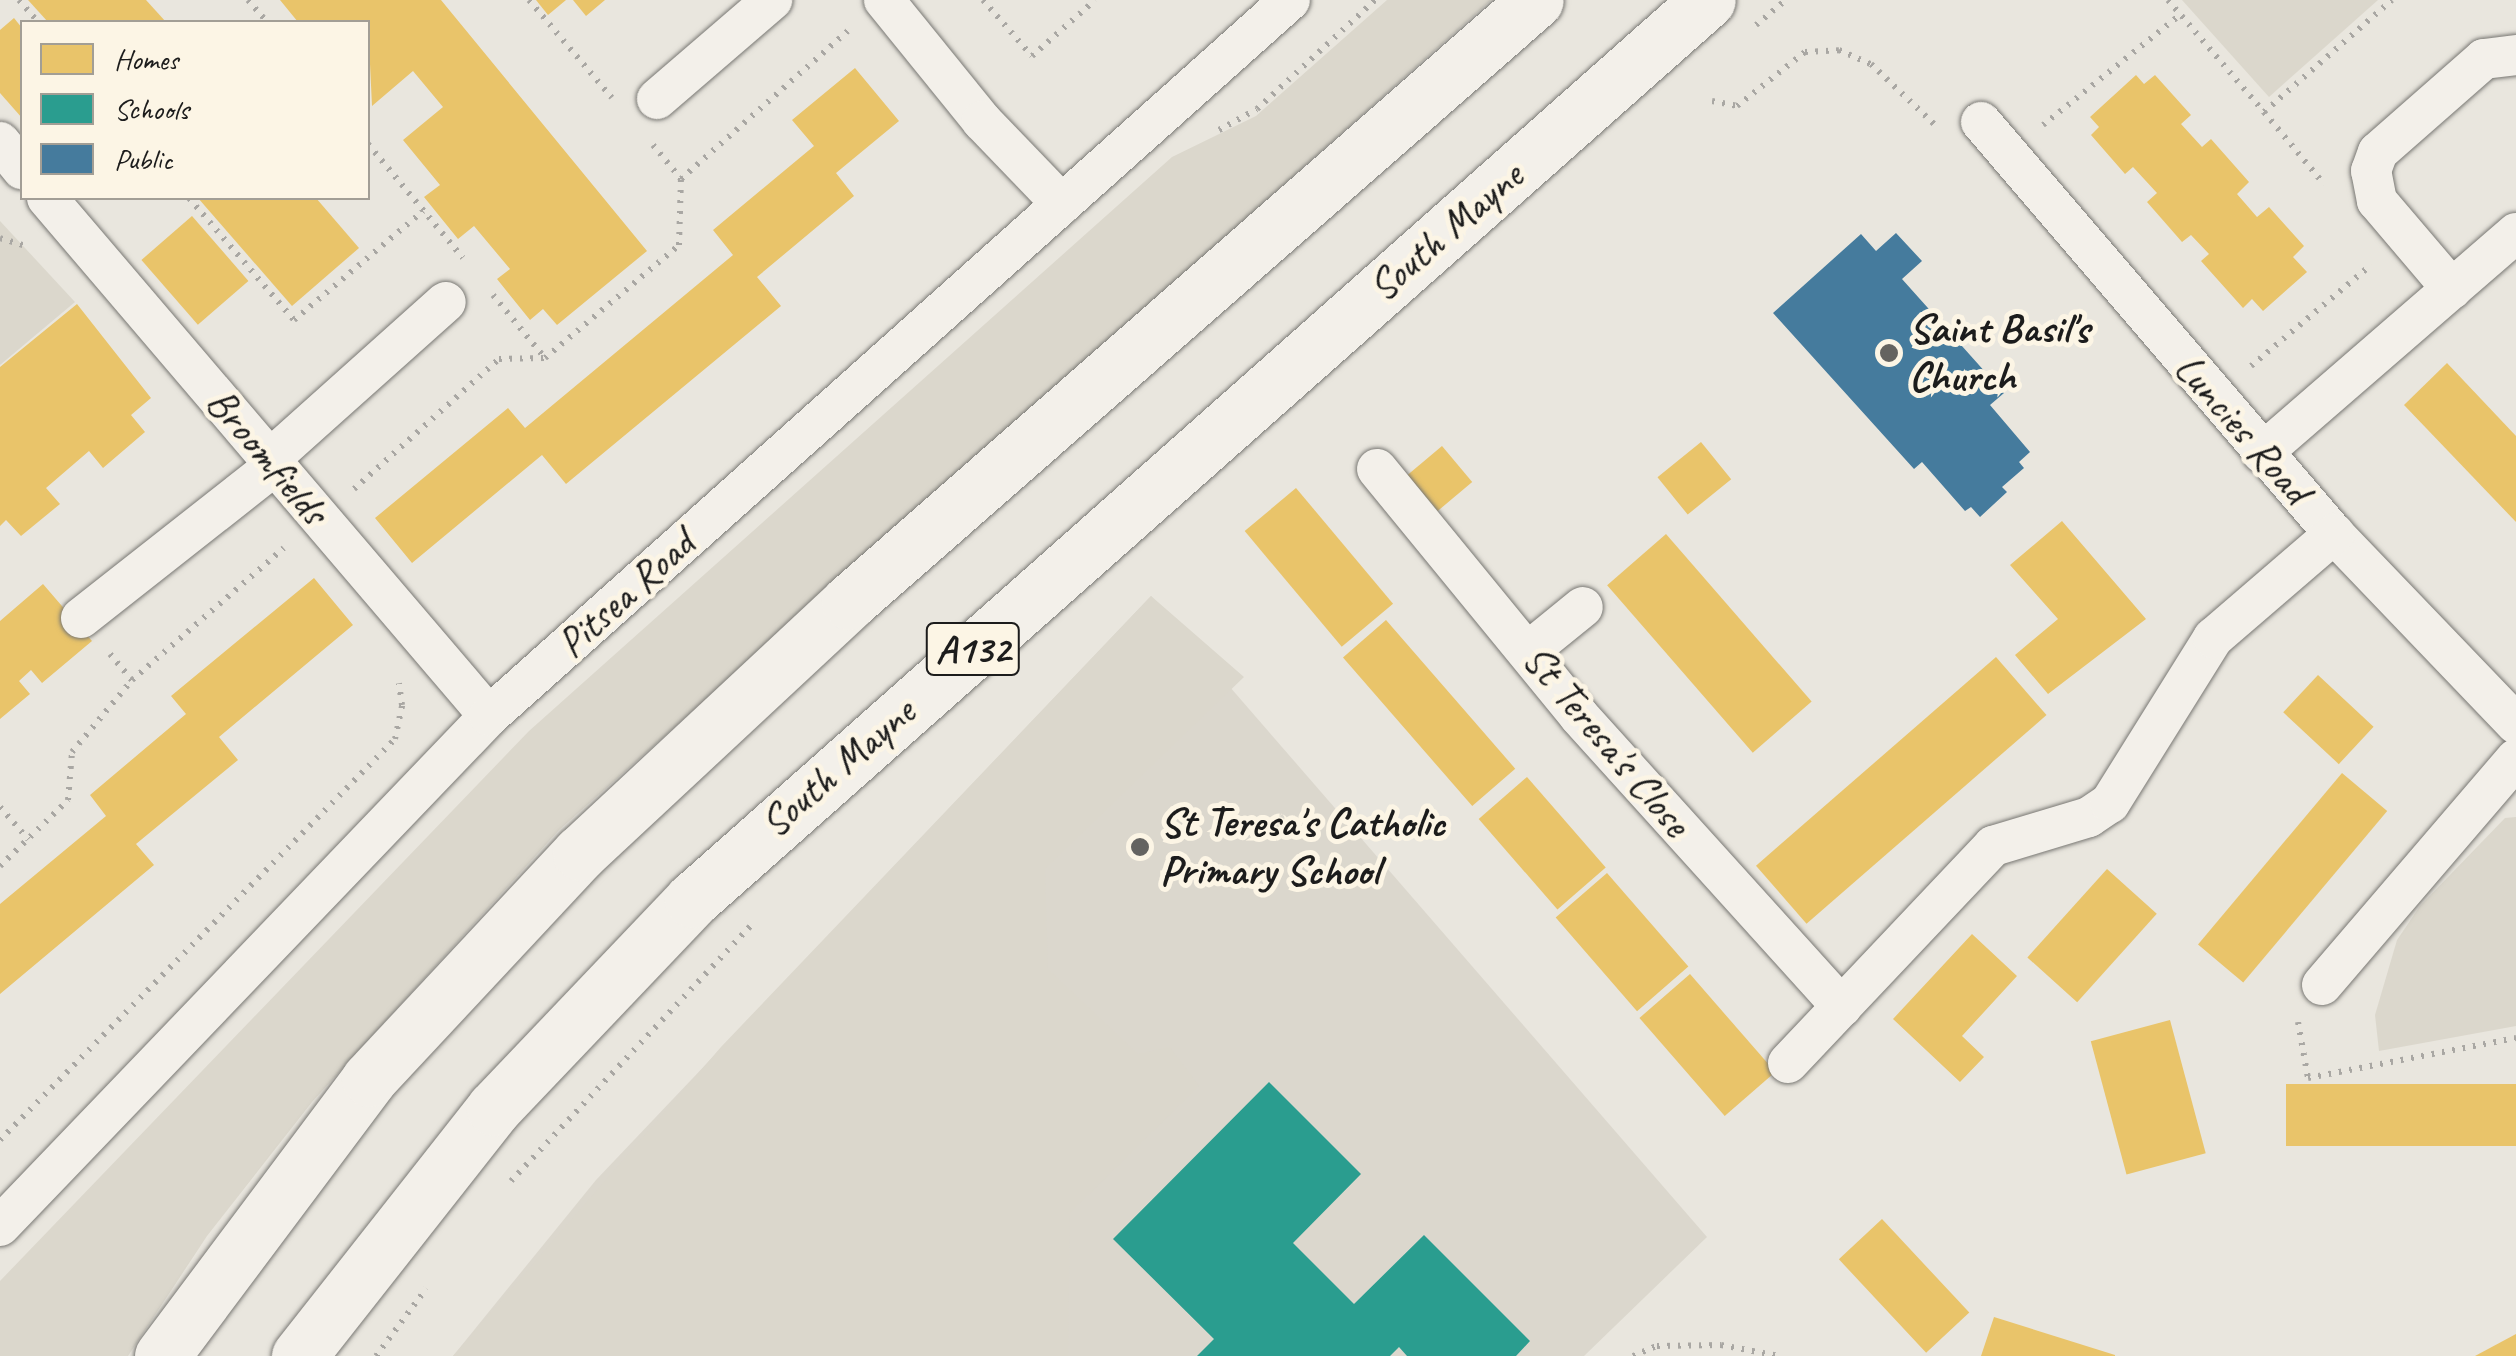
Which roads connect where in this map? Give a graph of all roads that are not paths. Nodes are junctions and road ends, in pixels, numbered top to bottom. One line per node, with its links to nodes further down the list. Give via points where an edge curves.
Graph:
1 (772, 0): 7 (street)
2 (1290, 0): 12 (street, Pitsea Road)
3 (1536, 0): 30 (main road, A132, via 849,602 580,853 369,1079)
4 (871, 12): 12 (street)
5 (1728, 16): 31 (main road, South Mayne / A132, via 692,900 494,1108)
6 (2516, 55): 14 (street, via 2484,58 2378,152 2371,171 2377,202)
7 (650, 116)
8 (1963, 129): 16 (street, Luncies Road)
9 (0, 142): 10 (street)
10 (20, 167)
11 (49, 200): 17 (street, Broomfields)
12 (1062, 204): 23 (street, Pitsea Road)
13 (2516, 233): 14 (street)
14 (2452, 289): 16 (street)
15 (446, 302): 17 (street)
16 (2262, 452): 19 (street, Luncies Road)
17 (271, 463): 21 (street); 23 (street, Broomfields, via 308,528)
18 (1378, 469): 22 (street, St Teresa's Close)
19 (2334, 534): 24 (street, Luncies Road); 27 (street, via 2213,638 2110,803 2089,817 1993,846)
20 (1582, 607): 22 (street)
21 (81, 618)
22 (1530, 650): 27 (street, St Teresa's Close, via 1727,886)
23 (489, 716): 29 (street, Pitsea Road)
24 (2516, 724)
25 (2516, 759): 26 (street)
26 (2322, 984)
27 (1842, 1007): 28 (street)
28 (1788, 1063)
29 (0, 1226)
30 (162, 1356)
31 (299, 1356)

